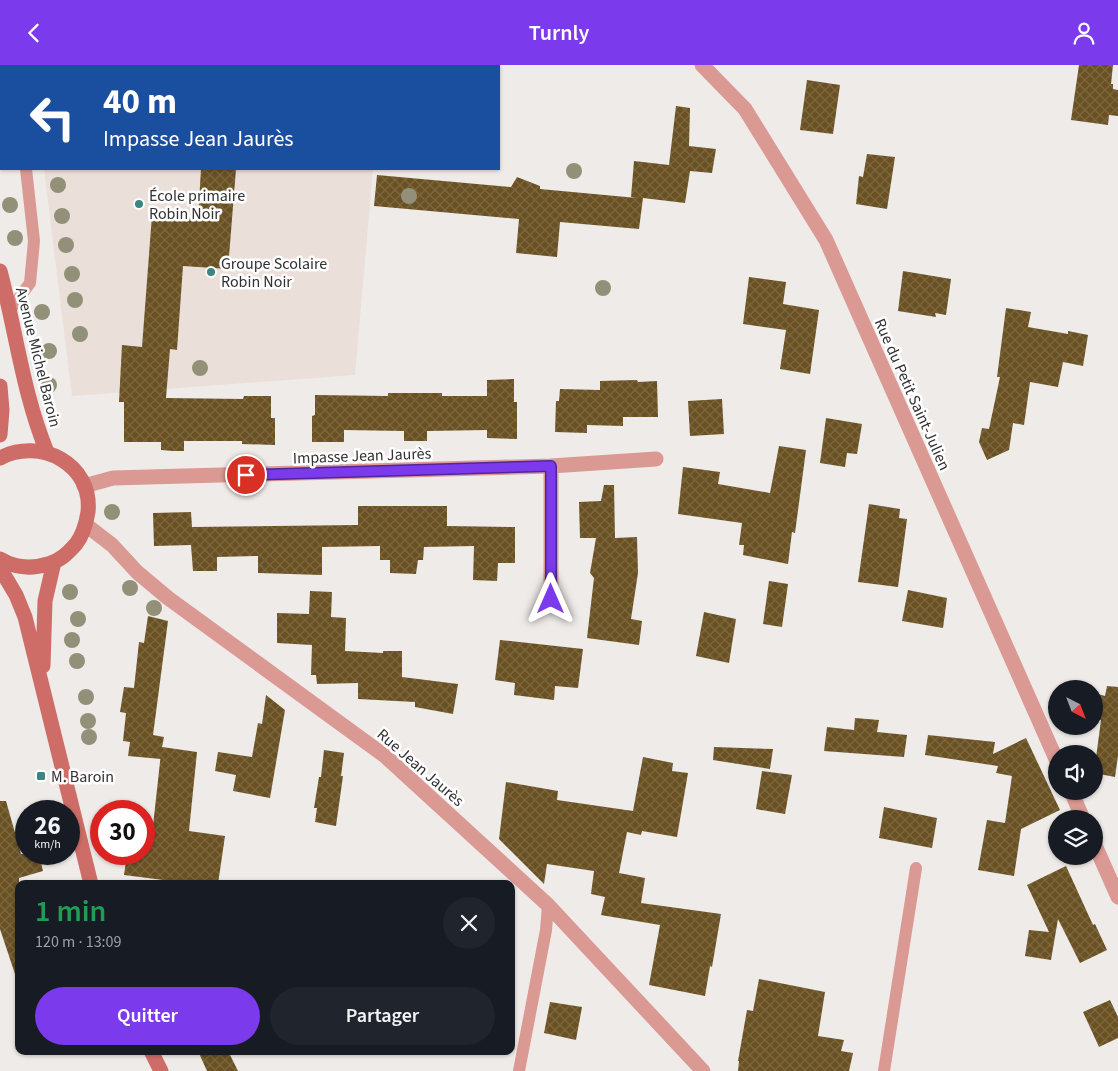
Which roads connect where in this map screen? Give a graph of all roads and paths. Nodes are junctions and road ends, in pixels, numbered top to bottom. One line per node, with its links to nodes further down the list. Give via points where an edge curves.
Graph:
1 (702, 65): 18 (street, Rue du Petit Saint-Julien, via 745,109 826,240)
2 (26, 170): 4 (lane, via 34,241 30,283)
3 (0, 271): 4 (street, Avenue Michel Baroin)
4 (10, 310): 7 (street, Avenue Michel Baroin, via 35,425)
5 (0, 386): 6 (street)
6 (0, 435)
7 (47, 452): 8 (street, via 28,449); 11 (street, via 62,459)
8 (0, 458)
9 (656, 459): 10 (street, Impasse Jean Jaurès)
10 (551, 466): 11 (street, Impasse Jean Jaurès, via 113,478); 16 (street)
11 (84, 486): 12 (street, via 88,505)
12 (86, 525): 14 (street, via 68,553); 23 (street, Rue Jean Jaurès, via 168,597 385,756)
13 (0, 559): 14 (street, via 22,567)
14 (54, 562): 17 (street, via 45,601)
15 (0, 568): 17 (street, via 24,617)
16 (551, 599)
17 (43, 690): 21 (street)
18 (1050, 745)
19 (1103, 862): 22 (street)
20 (916, 868): 28 (lane)
21 (90, 880)
22 (1117, 891)
23 (548, 905): 26 (lane); 27 (street, Rue Jean Jaurès)
24 (153, 1055): 25 (street)
25 (160, 1071)
26 (519, 1071)
27 (703, 1071)
28 (884, 1071)

